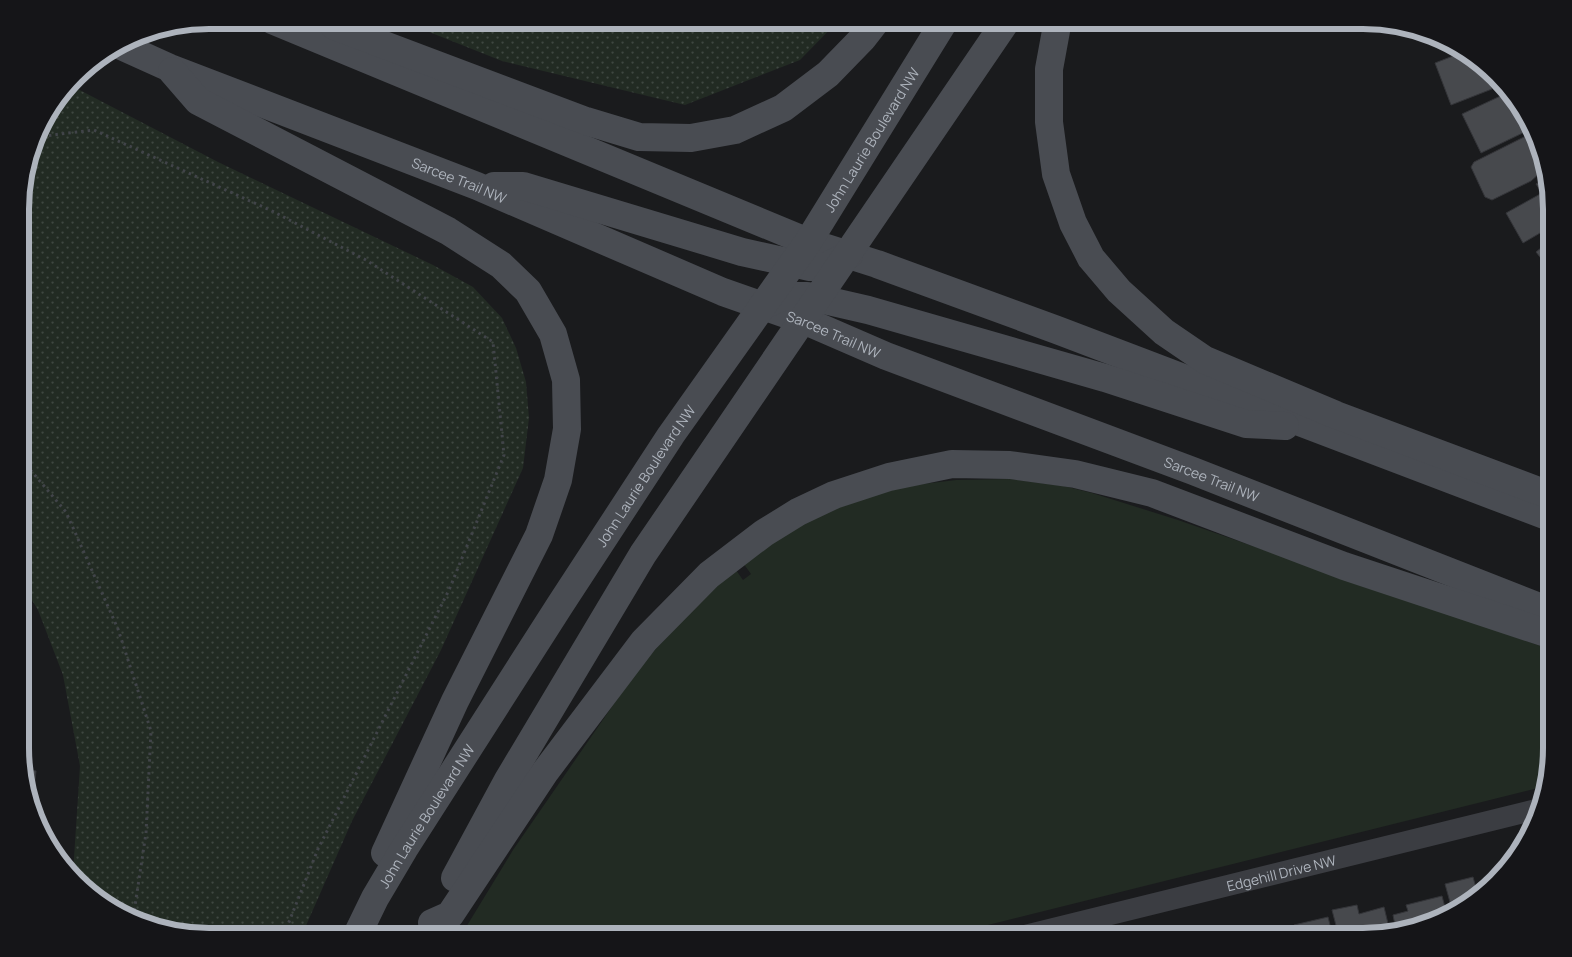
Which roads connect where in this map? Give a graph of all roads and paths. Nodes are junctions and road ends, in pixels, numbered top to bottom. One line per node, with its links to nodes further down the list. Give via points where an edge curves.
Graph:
1 (293, 29): 11 (main road)
2 (341, 29): 3 (main road, via 639,137 691,138 735,130 783,108 828,74)
3 (870, 29)
4 (939, 29): 11 (main road, John Laurie Boulevard NW)
5 (1001, 29): 12 (main road)
6 (1056, 29): 18 (main road, via 1049,69 1049,122 1056,174 1073,223 1087,250 1118,291 1164,332 1205,360 1336,415)
7 (127, 48): 8 (main road, Sarcee Trail NW)
8 (170, 68): 10 (main road, Sarcee Trail NW); 23 (main road, via 198,101 448,231 501,265 528,291 553,334 566,380 567,429 558,480 538,535 386,849)
9 (44, 136): 25 (path, via 94,130 272,211 366,260 493,342 504,455 449,590 318,849)
10 (477, 186): 11 (main road, via 523,186 742,252); 14 (main road, Sarcee Trail NW)
11 (801, 252): 12 (main road, via 810,267 824,267); 14 (main road, John Laurie Boulevard NW)
12 (848, 254): 13 (main road); 16 (main road)
13 (818, 299): 14 (main road, via 785,296); 15 (main road); 16 (main road, via 868,310 1105,378 1246,424)
14 (762, 306): 15 (main road, Sarcee Trail NW); 23 (main road, John Laurie Boulevard NW, via 666,443)
15 (802, 320): 20 (main road, Sarcee Trail NW, via 886,356 1193,471); 27 (main road, via 643,554 508,780)
16 (1314, 428): 19 (main road)
17 (29, 468): 24 (path, via 66,512 118,629 151,731 146,833)
18 (1543, 493)
19 (1543, 515)
20 (1543, 608)
21 (1543, 632): 28 (main road, via 1344,566 1152,493 1076,474 1010,465 952,464 889,476 834,495 798,512 764,532 709,575 644,641 545,772 450,915)
22 (1532, 810): 29 (street, Edgehill Drive NW)
23 (375, 898): 26 (main road, John Laurie Boulevard NW)
24 (135, 913)
25 (287, 928)
26 (360, 928)
27 (429, 928)
28 (431, 928)
29 (1070, 928)

